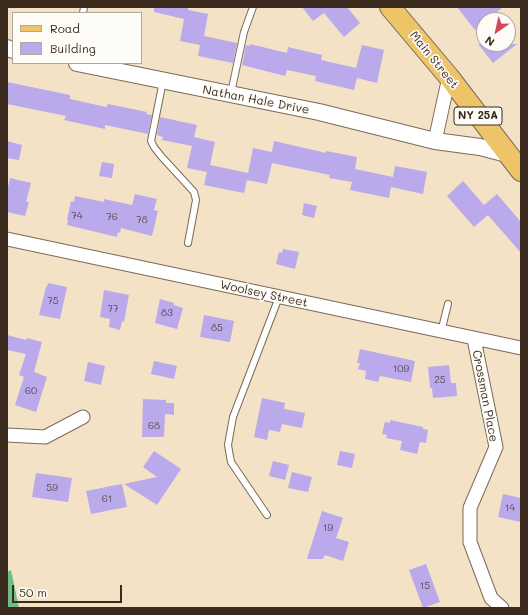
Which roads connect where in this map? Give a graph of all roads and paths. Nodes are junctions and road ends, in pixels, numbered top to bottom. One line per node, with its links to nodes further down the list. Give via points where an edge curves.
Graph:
1 (253, 7): 6 (lane, via 244,32)
2 (390, 7): 4 (main road, Main Street / NY 25A)
3 (82, 64): 5 (street, Nathan Hale Drive)
4 (449, 77): 7 (street); 8 (main road, Main Street / NY 25A)
5 (164, 81): 6 (street, Nathan Hale Drive); 11 (lane, via 151,141 161,156 194,192 196,200)
6 (230, 95): 7 (street, Nathan Hale Drive, via 319,112)
7 (435, 141): 8 (street, Nathan Hale Drive, via 480,147)
8 (507, 154): 9 (main road, Main Street / NY 25A)
9 (521, 171)
10 (7, 239): 12 (street, Woolsey Street)
11 (188, 243)
12 (279, 297): 14 (street, Woolsey Street); 19 (lane, via 232,417 228,445 231,462)
13 (448, 304): 14 (lane)
14 (441, 332): 15 (street, Woolsey Street)
15 (474, 339): 16 (street, Woolsey Street); 20 (street, Crossman Place, via 496,447 470,508 470,542 491,598)
16 (521, 348)
17 (83, 417): 18 (street, via 45,437)
18 (7, 434)
19 (267, 515)
20 (502, 608)

